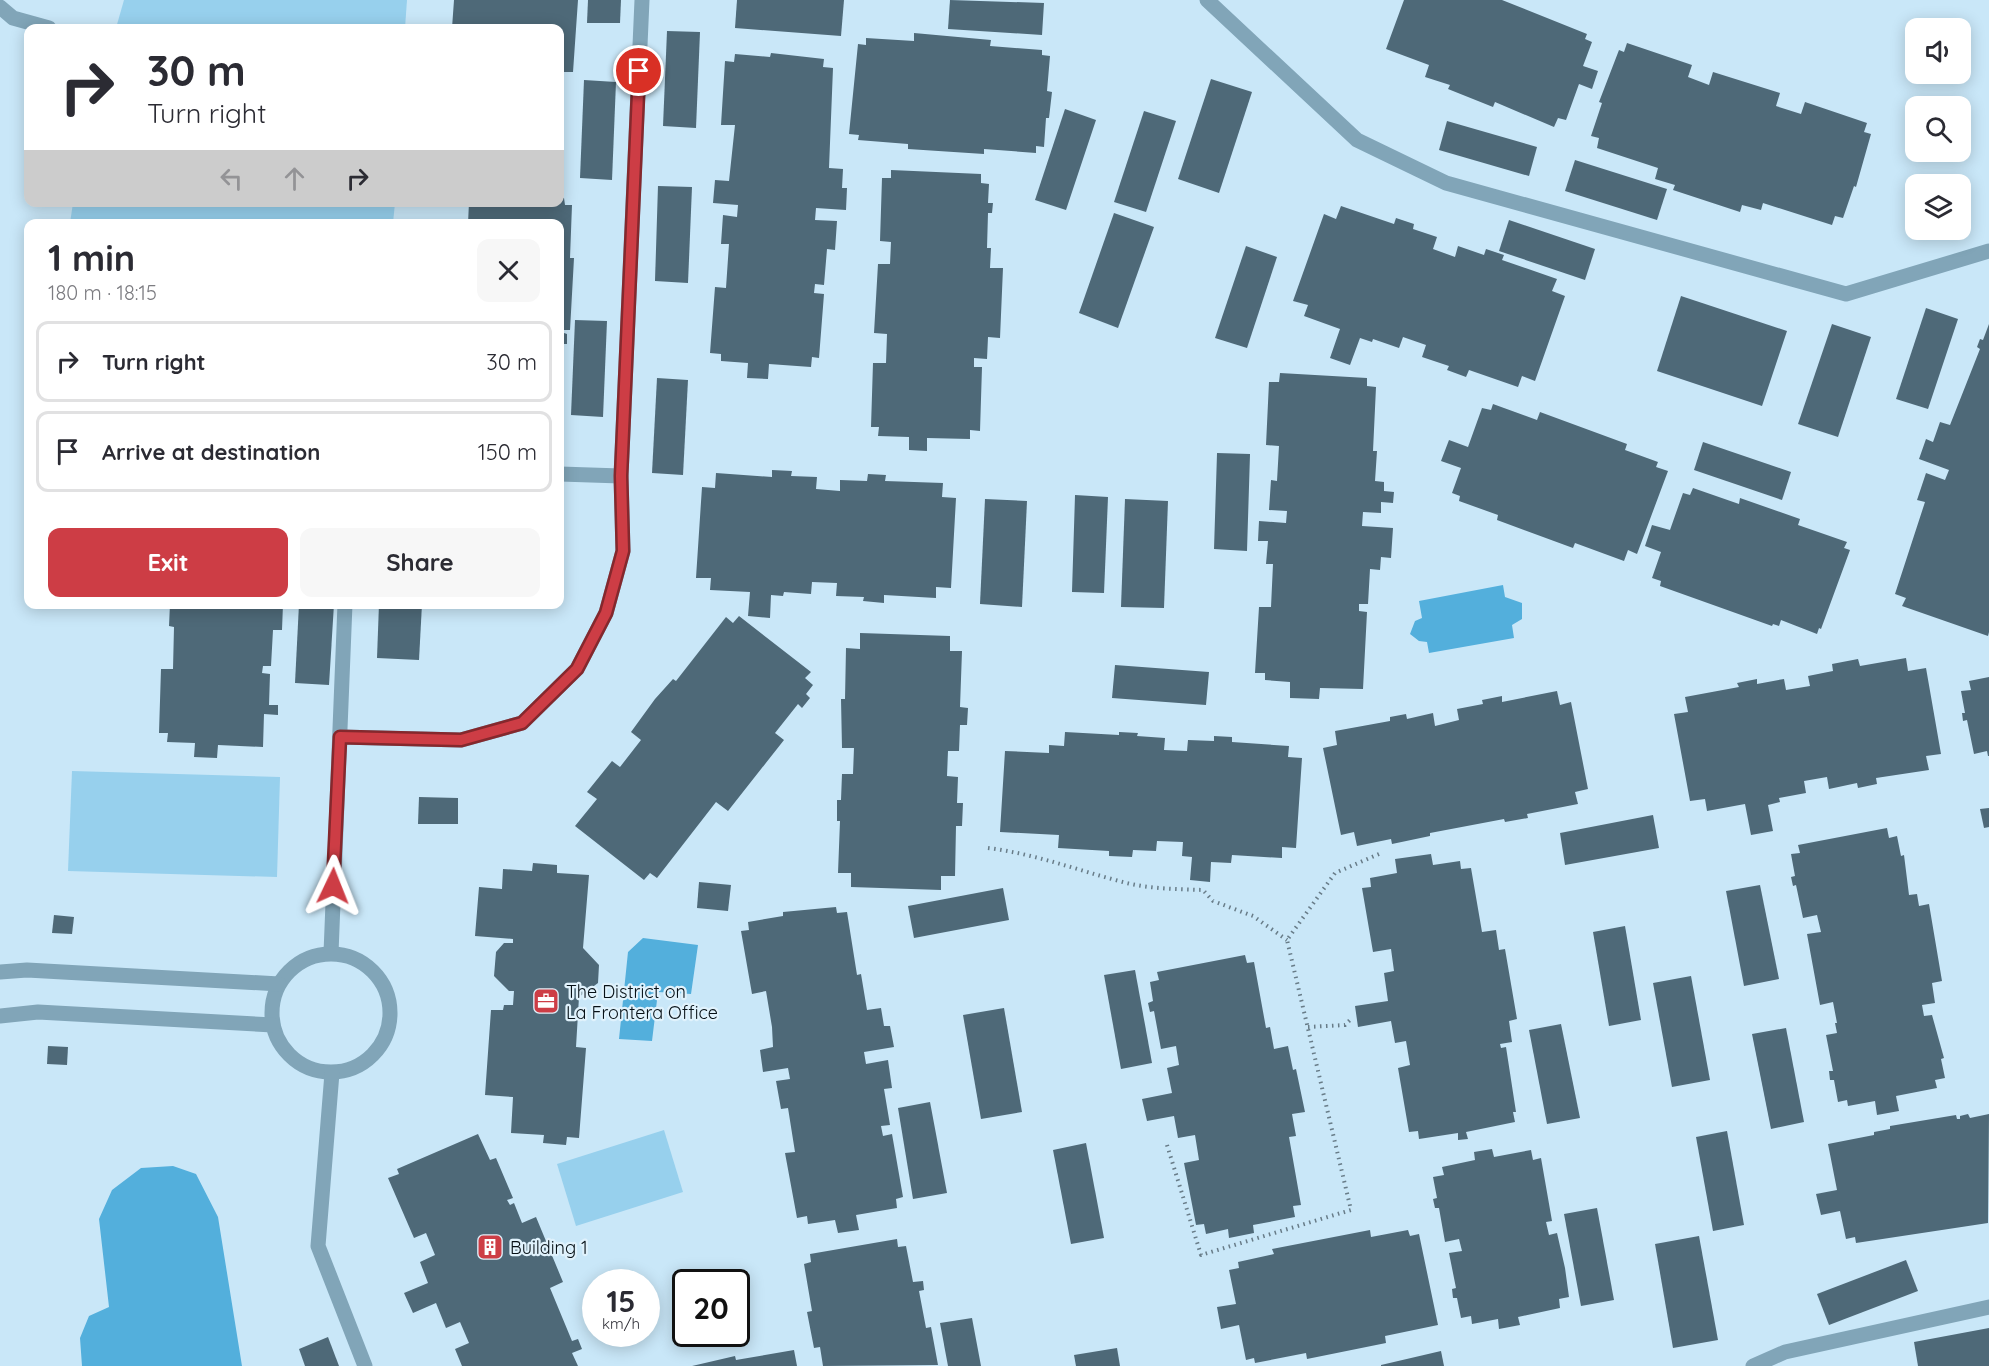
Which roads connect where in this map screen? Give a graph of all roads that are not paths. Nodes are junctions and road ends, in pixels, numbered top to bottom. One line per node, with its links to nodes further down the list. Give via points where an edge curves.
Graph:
1 (642, 0): 7 (lane)
2 (1207, 0): 5 (lane, via 1357,140 1446,183 1846,294)
3 (0, 7): 4 (lane, via 13,18)
4 (35, 24)
5 (1989, 251)
6 (564, 474): 7 (lane)
7 (621, 476): 9 (lane, via 623,551 606,613 577,669 522,723 461,740)
8 (345, 609): 9 (lane)
9 (340, 737): 10 (lane)
10 (331, 953): 12 (lane, via 310,957 292,968); 15 (lane, via 351,957 369,967 382,982 390,1002 390,1023 383,1042 370,1058 352,1069)
11 (0, 972): 12 (lane, via 27,970)
12 (279, 984): 14 (lane)
13 (0, 1016): 14 (lane, via 38,1012)
14 (273, 1024): 15 (lane, via 280,1044 294,1060)
15 (332, 1073): 17 (lane, via 318,1246)
16 (1989, 1307): 18 (lane, via 1785,1352)
17 (365, 1366)
18 (1753, 1366)

